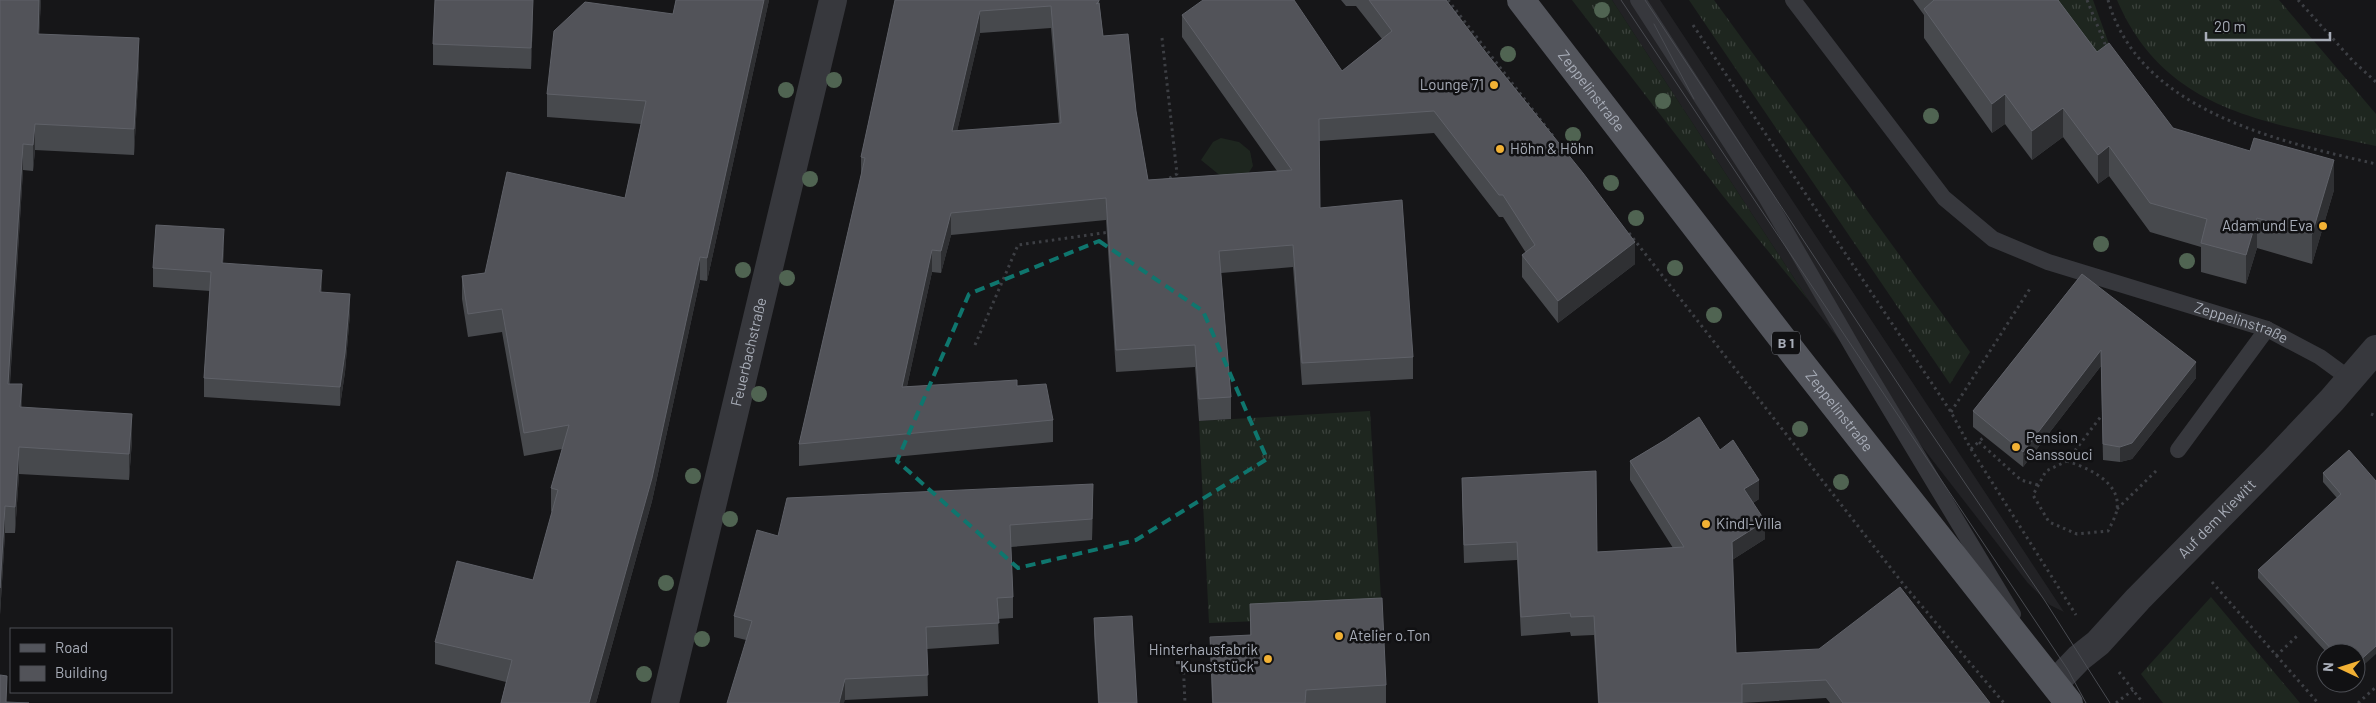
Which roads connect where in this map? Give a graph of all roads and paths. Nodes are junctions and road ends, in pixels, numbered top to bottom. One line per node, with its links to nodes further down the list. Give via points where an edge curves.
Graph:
1 (833, 0): 44 (street, Feuerbachstraße)
2 (1448, 0): 9 (path)
3 (1520, 0): 43 (main road, Zeppelinstraße / B 1)
4 (1638, 0): 43 (lane, via 1767,199)
5 (1794, 0): 20 (lane, Zeppelinstraße, via 1944,198 1994,239)
6 (2087, 0): 13 (path, via 2105,44)
7 (2108, 0): 16 (path, via 2129,47 2164,84 2202,109 2294,142)
8 (2298, 0): 14 (path)
9 (1466, 24): 11 (path); 15 (path)
10 (1693, 24): 25 (path)
11 (1461, 28)
12 (1162, 38): 17 (path, via 1177,174)
13 (2104, 52)
14 (2376, 82)
15 (1557, 140)
16 (2376, 164)
17 (1163, 182)
18 (1623, 225): 46 (path, via 1904,584)
19 (1115, 226): 22 (path, via 1110,232 1018,245)
20 (2048, 262): 21 (lane, Zeppelinstraße); 25 (path)
21 (2267, 329): 24 (lane, Zeppelinstraße, via 2320,357); 32 (lane)
22 (975, 345)
23 (2376, 349): 24 (street, Auf dem Kiewitt)
24 (2350, 379): 38 (street, Auf dem Kiewitt)
25 (1951, 412): 31 (path)
26 (2102, 414): 33 (path)
27 (2371, 414): 28 (path)
28 (2376, 416)
29 (1984, 436): 30 (path)
30 (1979, 442): 31 (path); 34 (path, via 2021,480)
31 (1971, 449): 38 (path, via 2075,614)
32 (2178, 450): 35 (path)
33 (2067, 461): 34 (path, via 2046,471); 35 (path, via 2089,468 2112,487)
34 (2038, 485): 35 (path, via 2033,495 2049,522 2077,534 2108,532)
35 (2117, 508)
36 (2212, 582): 39 (path)
37 (2297, 636): 39 (path)
38 (2098, 643): 43 (street, Auf dem Kiewitt)
39 (2276, 656): 48 (path)
40 (1183, 659): 45 (path)
41 (2376, 687): 49 (path)
42 (2133, 690): 47 (path)
43 (2062, 693)
44 (665, 703)
45 (1185, 703)
46 (2004, 703)
47 (2116, 703)
48 (2318, 703)
49 (2358, 703)

